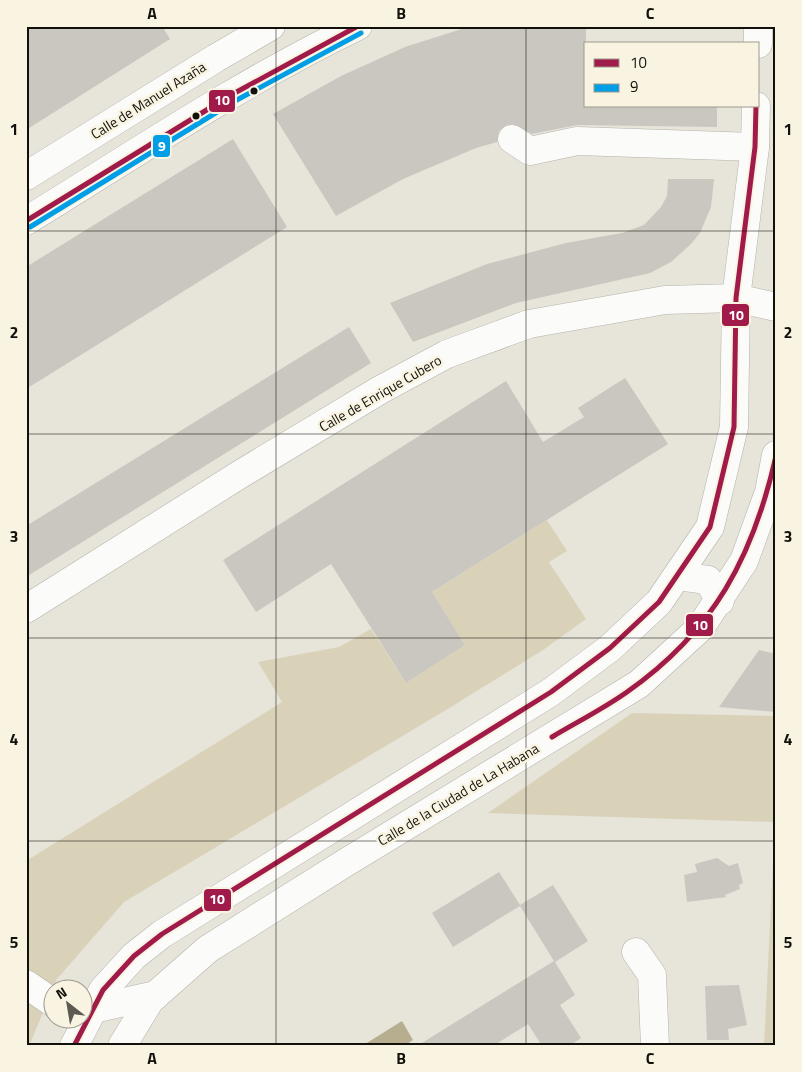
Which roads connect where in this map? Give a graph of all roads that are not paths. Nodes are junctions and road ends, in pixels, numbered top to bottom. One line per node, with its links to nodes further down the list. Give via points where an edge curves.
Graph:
1 (271, 26): 8 (street, Calle de Manuel Azaña)
2 (358, 26): 9 (street, via 226,97)
3 (758, 26): 4 (street)
4 (758, 42)
5 (756, 108): 7 (street)
6 (512, 139): 7 (street, via 530,151 577,140)
7 (755, 147): 10 (street)
8 (26, 176)
9 (26, 221)
10 (736, 298): 11 (street, Calle de Enrique Cubero); 13 (street, via 734,426 710,527); 15 (street, Calle de Enrique Cubero, via 665,300 529,324 447,354 247,470)
11 (776, 307)
12 (776, 455): 14 (street, Calle de la Ciudad de La Habana, via 769,492 744,562)
13 (677, 576): 14 (street, via 708,580); 20 (street, via 659,602 610,648 551,692 162,934 134,956 103,990)
14 (720, 600): 19 (street, Calle de la Ciudad de La Habana, via 700,628 639,684 208,949)
15 (26, 609)
16 (636, 952): 23 (street, via 652,975)
17 (26, 984): 18 (street)
18 (42, 995)
19 (156, 995): 21 (street); 22 (street, Calle de la Ciudad de La Habana)
20 (92, 1009)
21 (92, 1020)
22 (122, 1046)
23 (655, 1046)

